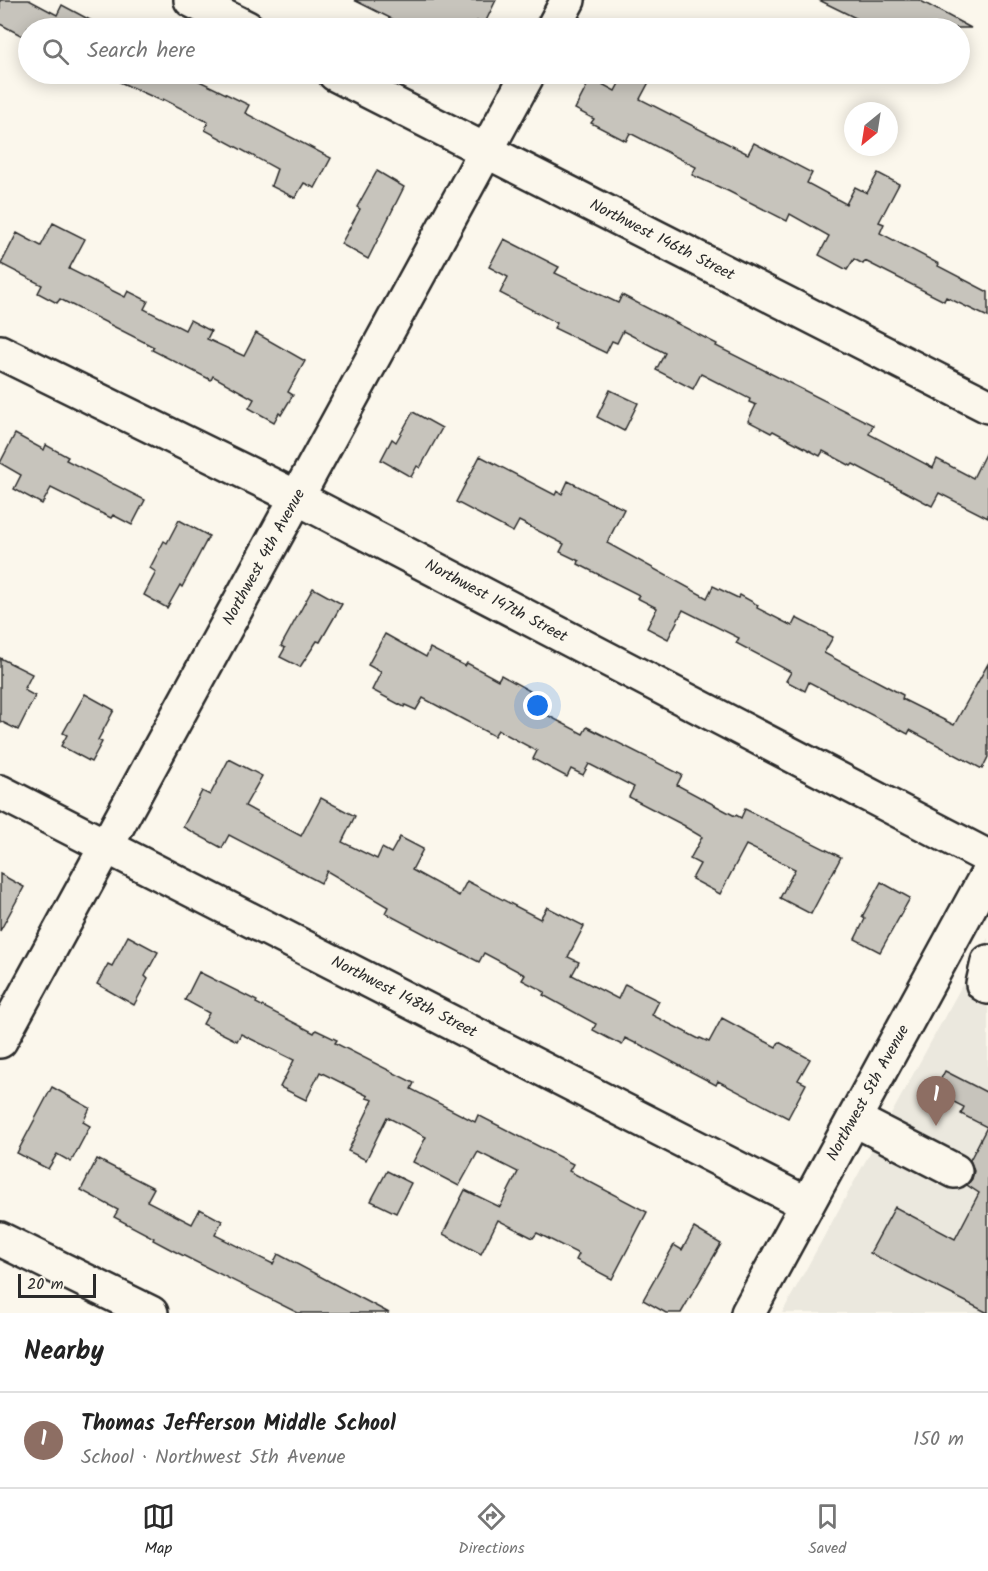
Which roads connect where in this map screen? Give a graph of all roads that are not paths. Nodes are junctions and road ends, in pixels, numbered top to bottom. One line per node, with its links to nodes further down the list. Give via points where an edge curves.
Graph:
1 (191, 0): 3 (street)
2 (568, 0): 4 (street)
3 (227, 18)
4 (558, 18)
5 (355, 84): 7 (street, Northwest 146th Street)
6 (522, 84): 7 (street, Northwest 4th Avenue)
7 (486, 150): 9 (street, Northwest 146th Street); 10 (street, Northwest 4th Avenue)
8 (0, 352): 10 (street, Northwest 147th Street)
9 (988, 406)
10 (296, 497): 12 (street, Northwest 4th Avenue); 13 (street, Northwest 147th Street)
11 (0, 792): 12 (street, Northwest 148th Street)
12 (107, 845): 17 (street, Northwest 4th Avenue); 20 (street, Northwest 148th Street)
13 (988, 857)
14 (988, 873): 18 (street, Northwest 5th Avenue)
15 (988, 962): 16 (street, via 983,984)
16 (988, 987)
17 (0, 1041)
18 (854, 1119): 19 (street); 20 (street, Northwest 5th Avenue)
19 (955, 1171)
20 (807, 1204): 23 (street, Northwest 5th Avenue)
21 (0, 1239): 22 (street)
22 (151, 1313)
23 (747, 1313)

